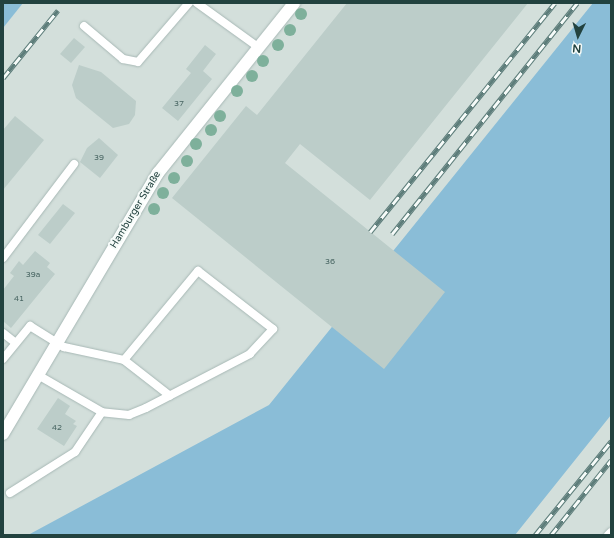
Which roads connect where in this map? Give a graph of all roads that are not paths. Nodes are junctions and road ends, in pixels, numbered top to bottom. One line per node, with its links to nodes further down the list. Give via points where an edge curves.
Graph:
1 (189, 3): 4 (lane, via 138,62 123,60)
2 (196, 3): 5 (lane)
3 (294, 3): 5 (street, Hamburger Straße)
4 (84, 26)
5 (258, 47): 10 (street, Hamburger Straße, via 158,173)
6 (74, 164): 7 (lane)
7 (3, 258)
8 (3, 333): 9 (lane)
9 (16, 343): 10 (lane, via 30,326); 11 (lane)
10 (57, 343): 12 (lane, via 64,347); 13 (street, Hamburger Straße)
11 (3, 359)
12 (124, 360): 14 (lane); 14 (lane, via 198,270 273,329 250,354)
13 (38, 374): 15 (lane); 16 (street, Hamburger Straße)
14 (170, 396): 15 (lane, via 129,415)
15 (102, 412): 17 (lane, via 75,452)
16 (3, 434)
17 (10, 493)
18 (611, 532): 19 (lane)
19 (608, 535)

